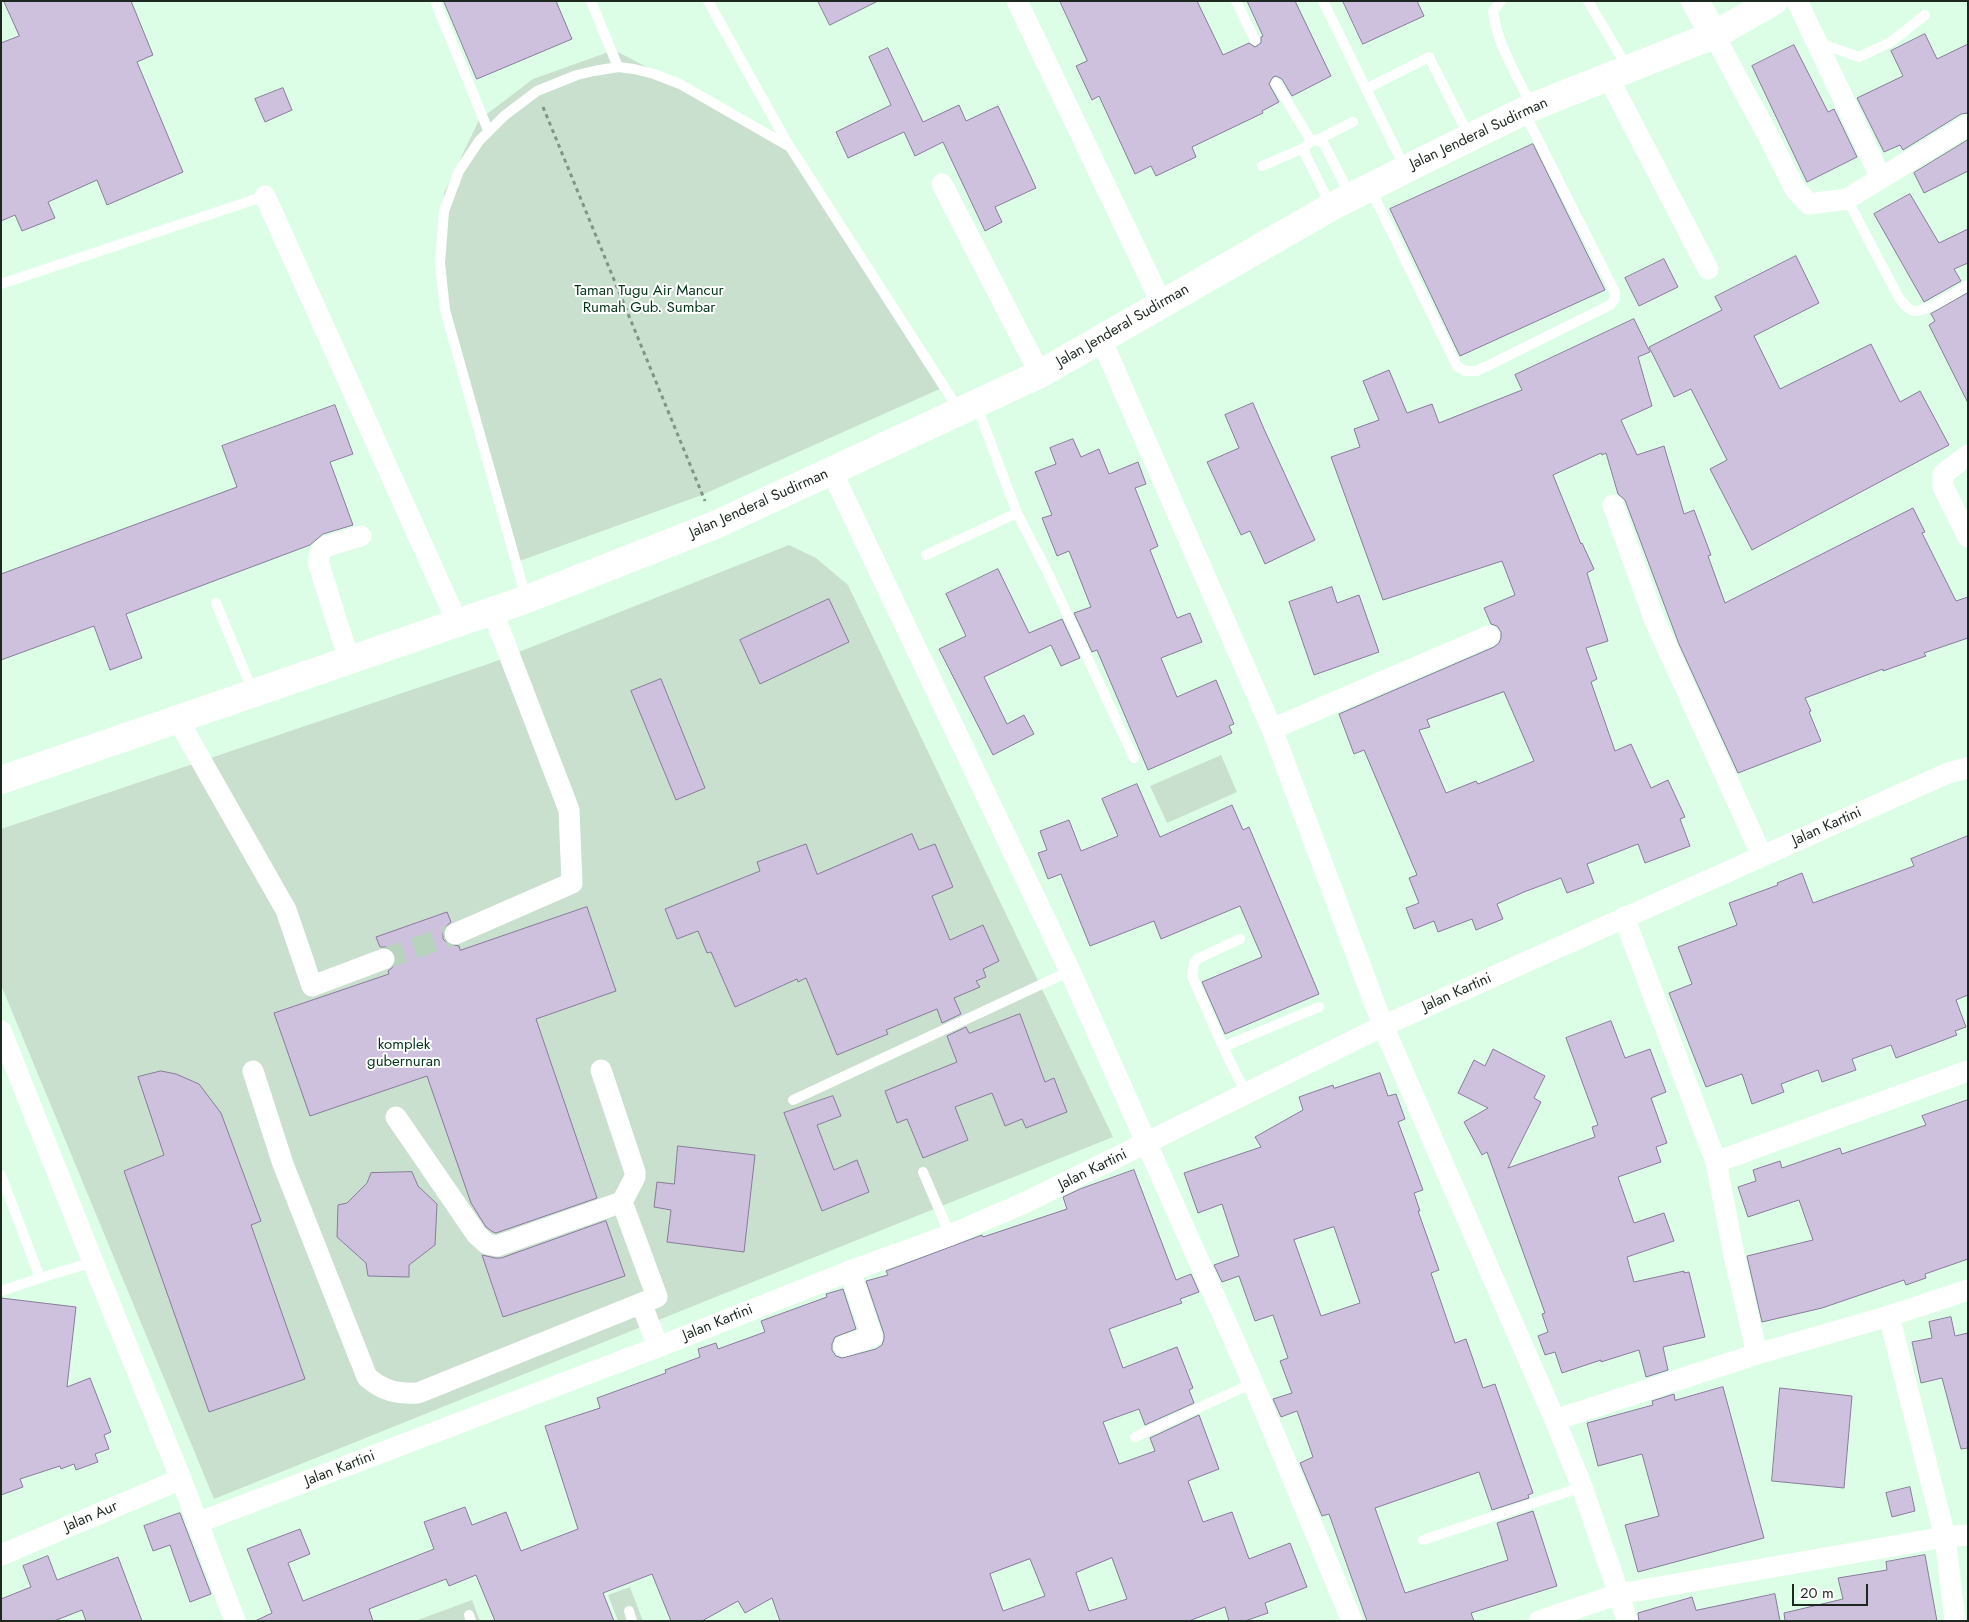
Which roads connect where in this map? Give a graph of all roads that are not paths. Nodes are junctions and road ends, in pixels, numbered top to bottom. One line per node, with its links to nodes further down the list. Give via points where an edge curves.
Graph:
1 (435, 1): 23 (lane)
2 (591, 1): 16 (lane)
3 (708, 1): 26 (lane)
4 (1017, 1): 37 (street)
5 (1236, 1): 14 (lane)
6 (1323, 1): 19 (lane)
7 (1500, 1): 20 (lane, via 1493,10 1495,26)
8 (1588, 1): 17 (lane)
9 (1695, 1): 13 (main road)
10 (1774, 1): 13 (main road, Jalan Jenderal Sudirman)
11 (1797, 1): 15 (street)
12 (1925, 15): 15 (lane, via 1891,42 1859,57)
13 (1714, 35): 17 (main road, Jalan Jenderal Sudirman); 33 (street, via 1795,189 1809,204)
14 (1254, 40)
15 (1816, 42): 29 (street)
16 (618, 67): 23 (lane, via 577,75 537,91); 26 (lane, via 654,74 680,84)
17 (1618, 73): 20 (main road, Jalan Jenderal Sudirman); 34 (street)
18 (1276, 83): 25 (lane)
19 (1366, 89): 24 (lane, via 1429,57); 28 (lane)
20 (1528, 109): 24 (main road, Jalan Jenderal Sudirman); 32 (lane, via 1615,292 1615,299 1610,305 1477,372 1457,366)
21 (1353, 122): 25 (lane)
22 (1968, 125): 29 (street)
23 (488, 130): 48 (lane, via 468,155 447,201 443,220 441,282 445,310)
24 (1469, 138): 28 (main road, Jalan Jenderal Sudirman)
25 (1311, 143): 27 (lane); 32 (lane, via 1324,144); 32 (lane, via 1306,156)
26 (790, 147): 40 (lane)
27 (1262, 166)
28 (1406, 169): 32 (main road, Jalan Jenderal Sudirman)
29 (1881, 178): 33 (street)
30 (942, 184): 39 (street)
31 (265, 196): 35 (lane); 51 (street)
32 (1351, 197): 37 (main road, Jalan Jenderal Sudirman)
33 (1847, 199): 36 (lane, via 1899,298 1907,307 1914,311 1927,308)
34 (1708, 270)
35 (1, 284)
36 (1968, 285)
37 (1162, 304): 38 (main road, Jalan Jenderal Sudirman)
38 (1101, 339): 39 (main road, Jalan Jenderal Sudirman); 56 (street)
39 (1040, 374): 40 (main road, Jalan Jenderal Sudirman)
40 (968, 407): 42 (main road, Jalan Jenderal Sudirman); 44 (lane)
41 (1968, 455): 46 (street, via 1943,474 1943,487)
42 (832, 472): 48 (main road, Jalan Jenderal Sudirman, via 715,525); 65 (street)
43 (1614, 505): 60 (street, via 1655,621)
44 (1017, 513): 47 (lane); 57 (lane)
45 (361, 536): 53 (street, via 327,546 319,555 319,565)
46 (1968, 537)
47 (926, 554)
48 (527, 599): 50 (main road, Jalan Jenderal Sudirman)
49 (216, 603): 54 (lane)
50 (492, 610): 51 (main road, Jalan Jenderal Sudirman); 62 (street, via 569,810 572,883)
51 (457, 622): 53 (main road, Jalan Jenderal Sudirman)
52 (1489, 636): 56 (street)
53 (348, 660): 54 (main road, Jalan Jenderal Sudirman)
54 (254, 693): 55 (main road, Jalan Jenderal Sudirman)
55 (178, 720): 59 (main road, Jalan Jenderal Sudirman); 64 (street, via 286,910 312,986)
56 (1272, 729): 67 (street)
57 (1134, 758)
58 (1968, 768): 60 (street, Jalan Kartini, via 1948,773)
59 (1, 780)
60 (1762, 856): 61 (street, Jalan Kartini)
61 (1624, 917): 67 (street, Jalan Kartini); 77 (street)
62 (455, 934)
63 (1240, 939): 69 (lane, via 1201,956 1192,970 1194,982)
64 (384, 959)
65 (1070, 971): 74 (lane); 76 (street)
66 (1319, 1007): 69 (lane)
67 (1383, 1026): 73 (street, Jalan Kartini); 93 (street)
68 (1, 1031): 82 (street)
69 (1223, 1047): 73 (lane)
70 (601, 1070): 80 (street, via 635,1172)
71 (252, 1071): 87 (street, via 283,1164 367,1377 380,1387 394,1392 418,1393)
72 (1968, 1071): 77 (street)
73 (1246, 1094): 76 (street, Jalan Kartini)
74 (793, 1100)
75 (396, 1117): 80 (street, via 477,1235 487,1244 497,1246)
76 (1148, 1143): 81 (street, Jalan Kartini); 92 (street)
77 (1716, 1162): 91 (street)
78 (923, 1172): 81 (lane)
79 (1, 1175): 84 (lane)
80 (622, 1202): 87 (street, via 657,1294 654,1300)
81 (950, 1235): 83 (street, Jalan Kartini)
82 (92, 1262): 84 (lane); 95 (street)
83 (850, 1271): 89 (street, via 872,1337); 90 (street, Jalan Kartini)
84 (40, 1278): 86 (lane)
85 (1968, 1290): 88 (street)
86 (1, 1291)
87 (642, 1305): 90 (street)
88 (1889, 1316): 91 (street); 99 (street)
89 (844, 1346)
90 (658, 1347): 97 (street, Jalan Kartini)
91 (1757, 1354): 93 (street)
92 (1252, 1382): 94 (lane); 103 (street)
93 (1555, 1420): 96 (street)
94 (1135, 1437)
95 (181, 1479): 97 (street); 101 (street, Jalan Aur)
96 (1582, 1487): 100 (lane); 102 (street)
97 (197, 1524): 104 (street)
98 (1968, 1535): 99 (street)
99 (1945, 1537): 102 (street); 107 (street)
100 (1422, 1540)
101 (1, 1555)
102 (1618, 1594): 105 (street); 106 (street)
103 (1351, 1620)
104 (235, 1621)
105 (1539, 1621)
106 (1628, 1621)
107 (1955, 1621)

